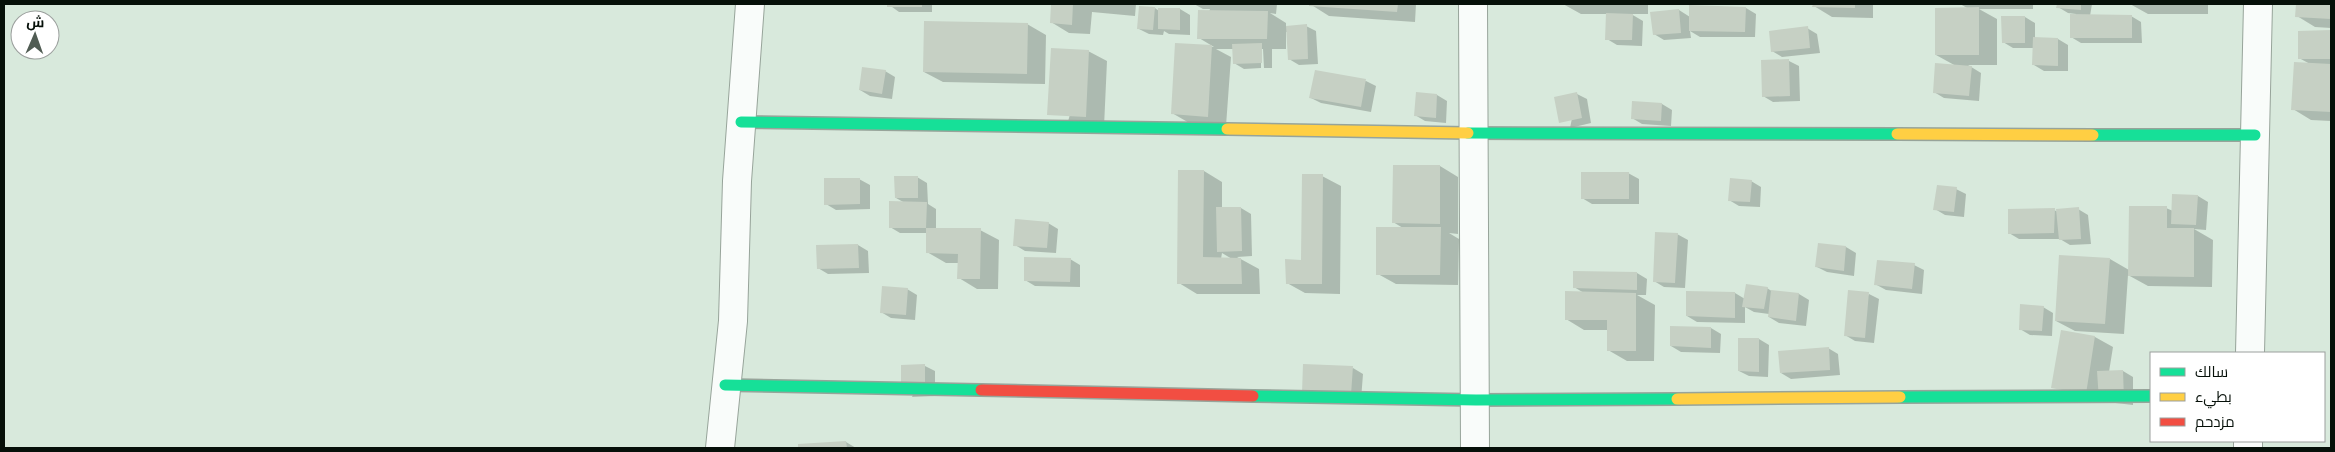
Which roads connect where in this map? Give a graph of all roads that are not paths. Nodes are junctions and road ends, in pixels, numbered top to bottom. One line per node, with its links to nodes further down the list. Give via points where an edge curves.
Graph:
1 (750, 4): 4 (street)
2 (1473, 4): 5 (street)
3 (2258, 4): 6 (street)
4 (741, 122): 5 (street); 8 (street, via 733,321)
5 (1474, 133): 6 (street); 10 (street)
6 (2255, 136): 7 (street)
7 (2250, 352)
8 (725, 386): 10 (street); 11 (street)
9 (2150, 396): 10 (street)
10 (1476, 400): 12 (street)
11 (720, 448)
12 (1475, 448)

